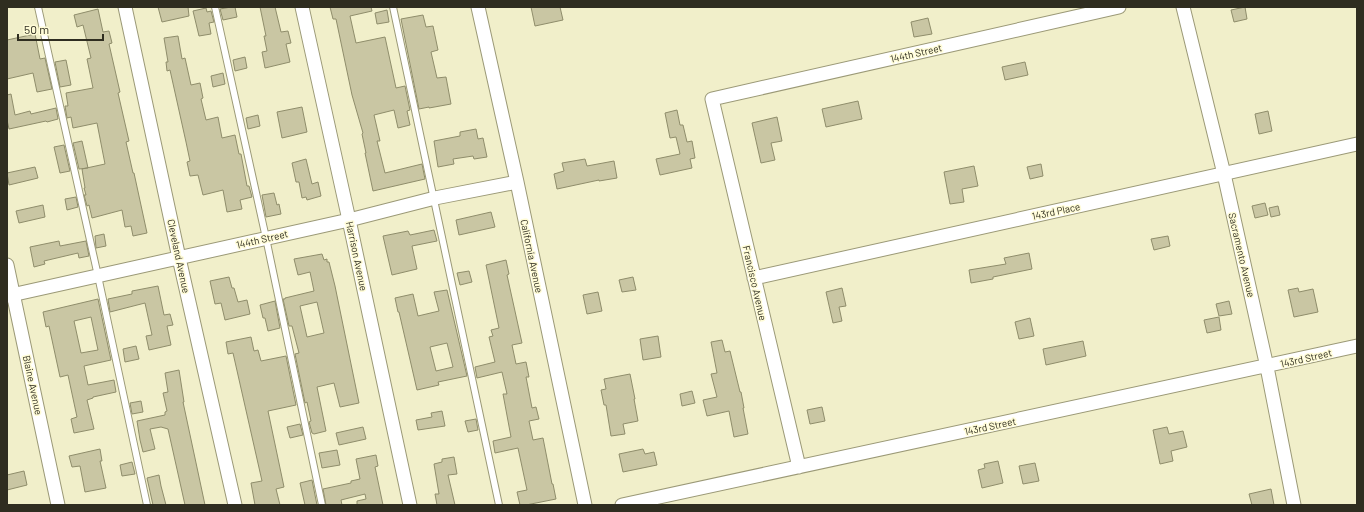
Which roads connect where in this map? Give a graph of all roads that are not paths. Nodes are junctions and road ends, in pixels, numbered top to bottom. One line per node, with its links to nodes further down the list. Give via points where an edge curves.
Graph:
1 (38, 7): 18 (lane)
2 (124, 7): 16 (street, Cleveland Avenue)
3 (215, 7): 15 (lane)
4 (302, 7): 14 (street, Harrison Avenue)
5 (393, 7): 13 (lane)
6 (478, 7): 12 (street, California Avenue)
7 (1119, 7): 9 (street, 144th Street)
8 (1183, 7): 11 (street, Sacramento Avenue)
9 (712, 99): 19 (street, Francisco Avenue)
10 (1357, 144): 11 (street, 143rd Place)
11 (1224, 174): 19 (street, 143rd Place); 22 (street, Sacramento Avenue)
12 (517, 182): 13 (street, 144th Street); 30 (street, California Avenue)
13 (435, 198): 14 (street, 144th Street); 29 (lane)
14 (349, 220): 15 (street, 144th Street); 28 (street, Harrison Avenue)
15 (266, 238): 16 (street, 144th Street); 27 (lane)
16 (179, 258): 18 (street, 144th Street); 26 (street, Cleveland Avenue)
17 (7, 265): 20 (street, Blaine Avenue)
18 (98, 276): 20 (street, 144th Street); 25 (lane)
19 (754, 278): 23 (street, Francisco Avenue)
20 (10, 295): 24 (street, Blaine Avenue)
21 (1357, 346): 22 (street, 143rd Street)
22 (1267, 367): 23 (street, 143rd Street); 32 (street, Sacramento Avenue)
23 (799, 467): 31 (street, 143rd Street)
24 (58, 505)
25 (147, 505)
26 (235, 505)
27 (322, 505)
28 (410, 505)
29 (500, 505)
30 (585, 505)
31 (622, 505)
32 (1294, 505)

